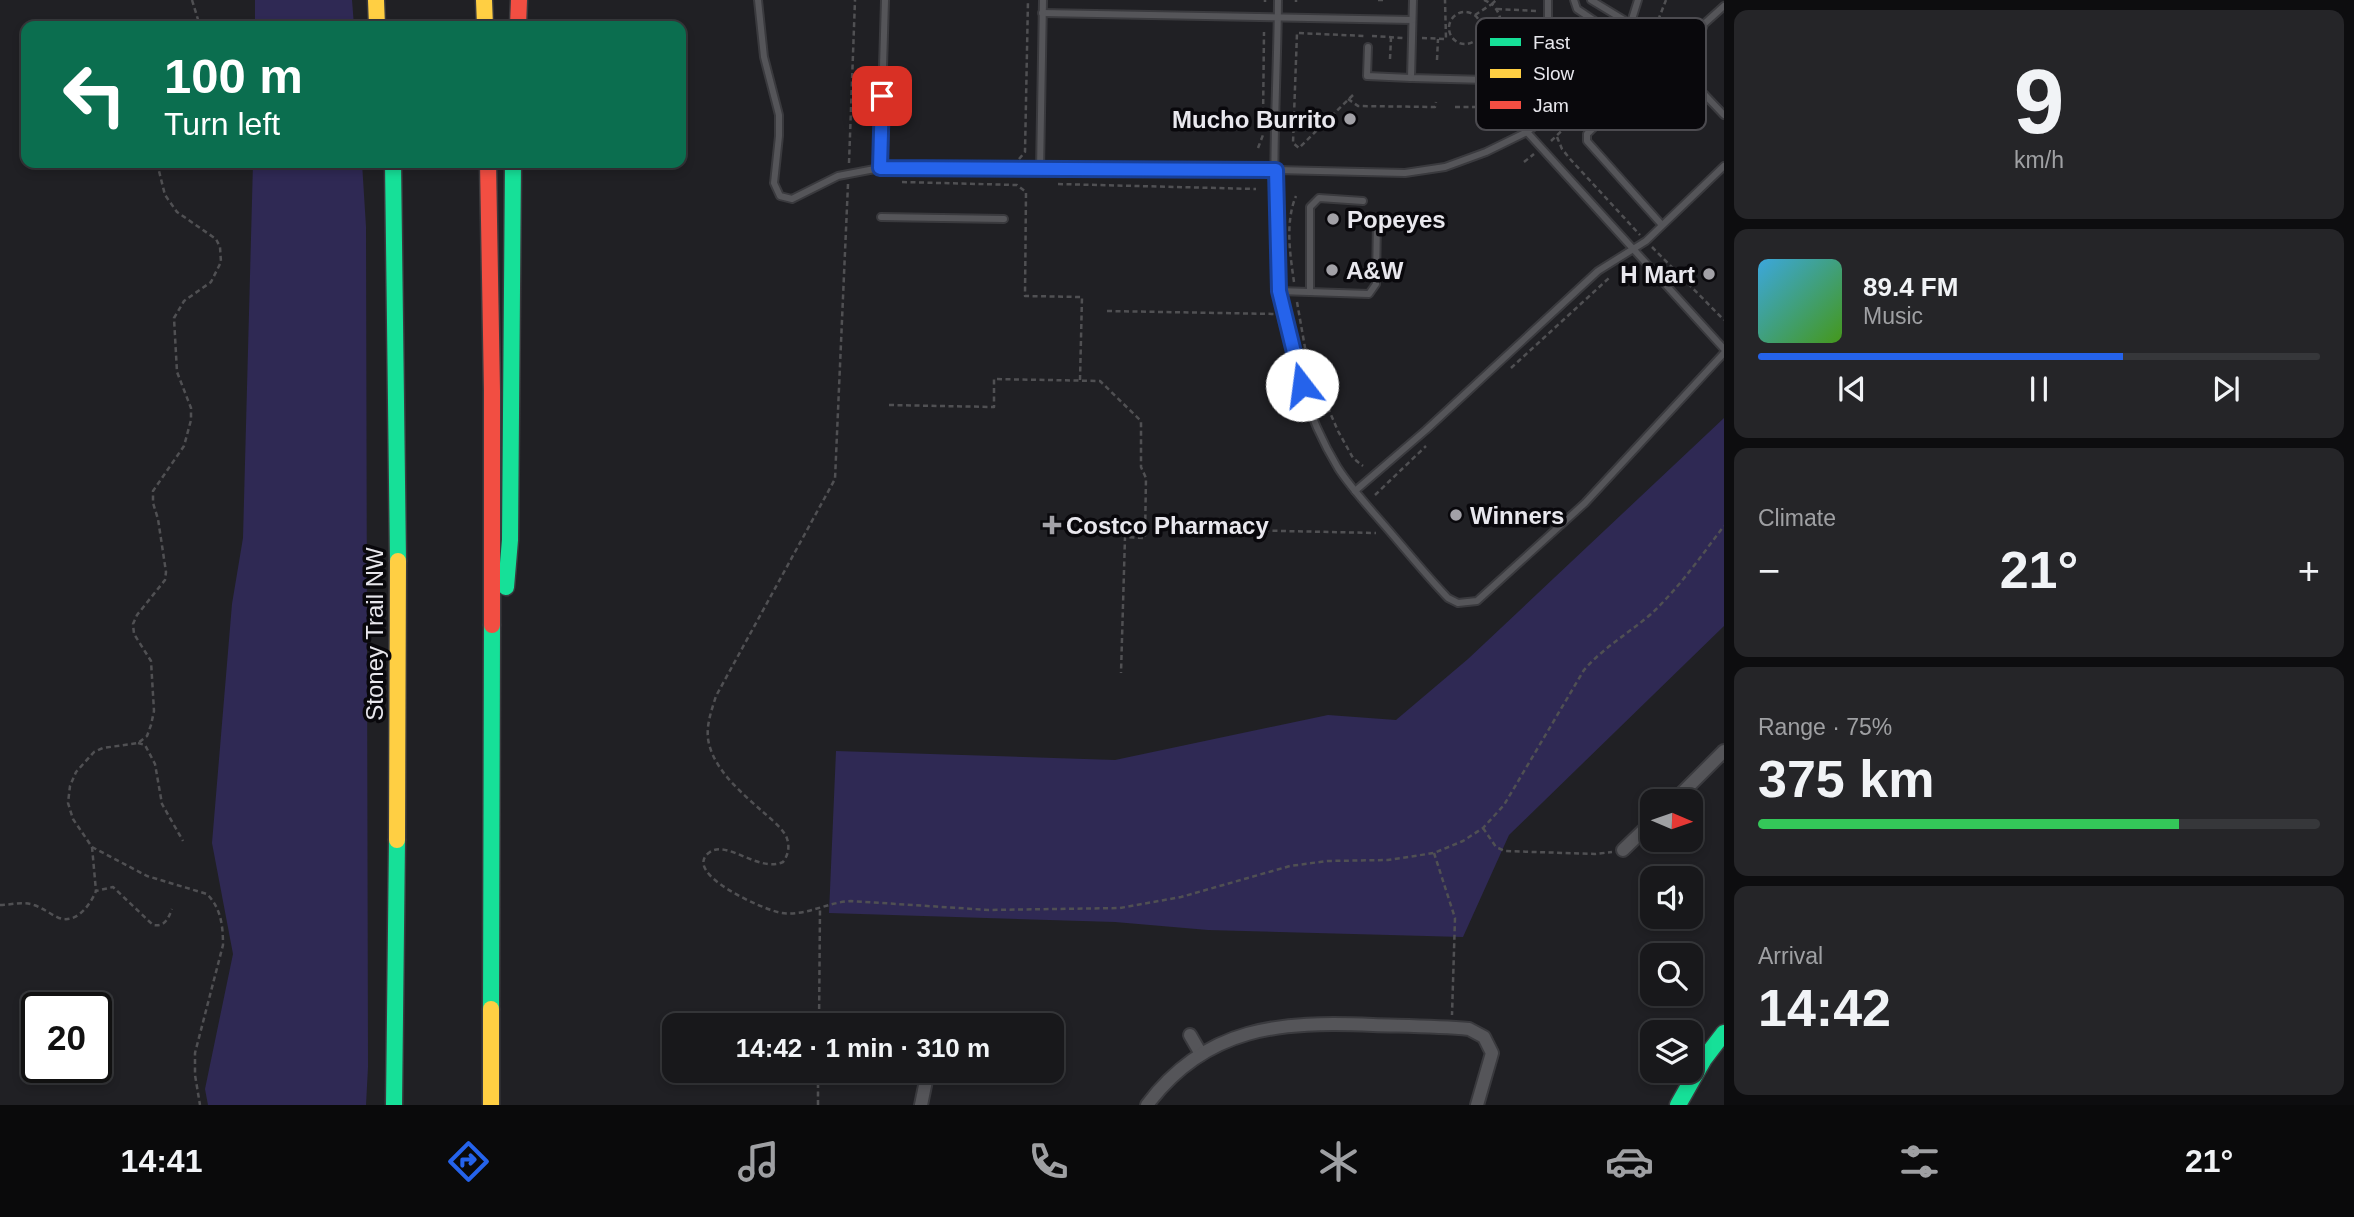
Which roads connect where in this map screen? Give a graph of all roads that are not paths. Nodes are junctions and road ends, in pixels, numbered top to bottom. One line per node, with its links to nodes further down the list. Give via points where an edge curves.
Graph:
1 (376, 0): 22 (main road)
2 (389, 0): 23 (main road)
3 (484, 0): 24 (main road)
4 (519, 0): 25 (main road)
5 (758, 0): 40 (lane, via 764,57 779,115 774,183 780,195 792,199 838,176)
6 (885, 0): 40 (lane)
7 (1043, 0): 15 (lane)
8 (1278, 0): 16 (lane)
9 (1413, 0): 21 (lane)
10 (1548, 0): 17 (lane)
11 (1574, 0): 18 (lane, via 1577,9)
12 (1591, 0): 19 (lane)
13 (1638, 0): 20 (lane)
14 (1724, 6): 26 (lane)
15 (1042, 13): 16 (lane); 41 (lane)
16 (1278, 18): 21 (lane); 42 (lane)
17 (1548, 18)
18 (1590, 18)
19 (1621, 18)
20 (1632, 18)
21 (1412, 20): 28 (lane)
22 (377, 21)
23 (390, 21)
24 (485, 21)
25 (518, 21)
26 (1706, 22)
27 (1368, 47): 28 (lane, via 1367,76)
28 (1411, 78): 29 (lane)
29 (1476, 80)
30 (1706, 97): 31 (lane)
31 (1724, 116)
32 (1530, 130): 34 (lane)
33 (1591, 130): 47 (lane, via 1587,141)
34 (1527, 132): 42 (lane, via 1445,167 1405,173); 48 (lane)
35 (1724, 166): 47 (lane)
36 (381, 168): 51 (main road, via 384,295)
37 (393, 168): 51 (main road, Stoney Trail NW)
38 (488, 168): 54 (main road)
39 (513, 168): 54 (main road, via 510,540)
40 (880, 168): 41 (lane)
41 (1040, 170): 42 (lane)
42 (1276, 170): 49 (lane)
43 (1363, 201): 50 (lane, via 1320,198 1310,207)
44 (881, 217): 46 (lane)
45 (1377, 218): 50 (lane, via 1376,284 1369,294)
46 (1004, 219)
47 (1662, 225): 48 (lane)
48 (1631, 249): 52 (lane); 53 (lane, via 1598,271)
49 (1279, 291): 50 (lane); 53 (lane, via 1317,426)
50 (1310, 292)
51 (396, 328): 63 (main road, Stoney Trail NW)
52 (1724, 351): 53 (lane, via 1585,503 1477,601 1458,603 1448,598)
53 (1355, 491)
54 (493, 716): 64 (main road)
55 (1724, 751): 56 (street)
56 (1686, 789)
57 (1640, 834): 58 (street)
58 (1623, 850)
59 (1724, 1033): 68 (main road)
60 (1190, 1035): 61 (street)
61 (1201, 1054): 66 (street, via 1181,1067); 67 (street, via 1251,1032 1287,1025 1469,1029 1484,1037 1492,1053)
62 (926, 1083): 65 (street)
63 (394, 1105)
64 (491, 1105)
65 (921, 1105)
66 (1146, 1105)
67 (1477, 1105)
68 (1678, 1105)

